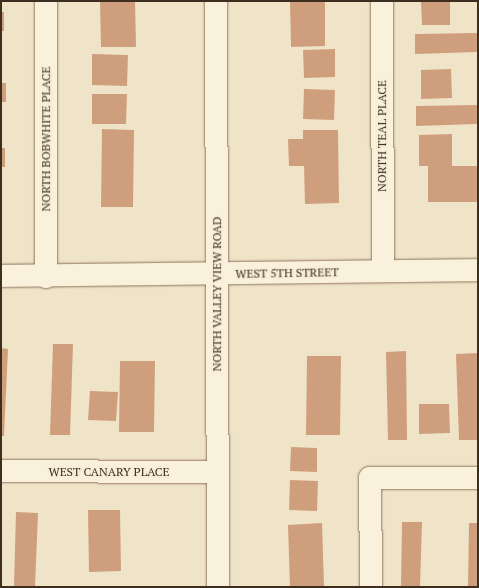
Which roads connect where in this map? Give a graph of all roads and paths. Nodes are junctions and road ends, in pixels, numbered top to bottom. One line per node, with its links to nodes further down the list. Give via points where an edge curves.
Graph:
1 (46, 1): 8 (street, NORTH BOBWHITE PLACE)
2 (216, 1): 6 (street, NORTH VALLEY VIEW ROAD)
3 (382, 1): 5 (street, NORTH TEAL PLACE)
4 (478, 270): 5 (street, WEST 5TH STREET)
5 (383, 271): 6 (street, WEST 5TH STREET)
6 (216, 275): 8 (street, WEST 5TH STREET); 10 (street, NORTH VALLEY VIEW ROAD)
7 (1, 276): 8 (street, WEST 5TH STREET)
8 (46, 276)
9 (1, 471): 10 (street, WEST CANARY PLACE)
10 (218, 472): 12 (street, NORTH VALLEY VIEW ROAD)
11 (478, 478): 13 (street, via 370,478)
12 (218, 587)
13 (371, 587)

